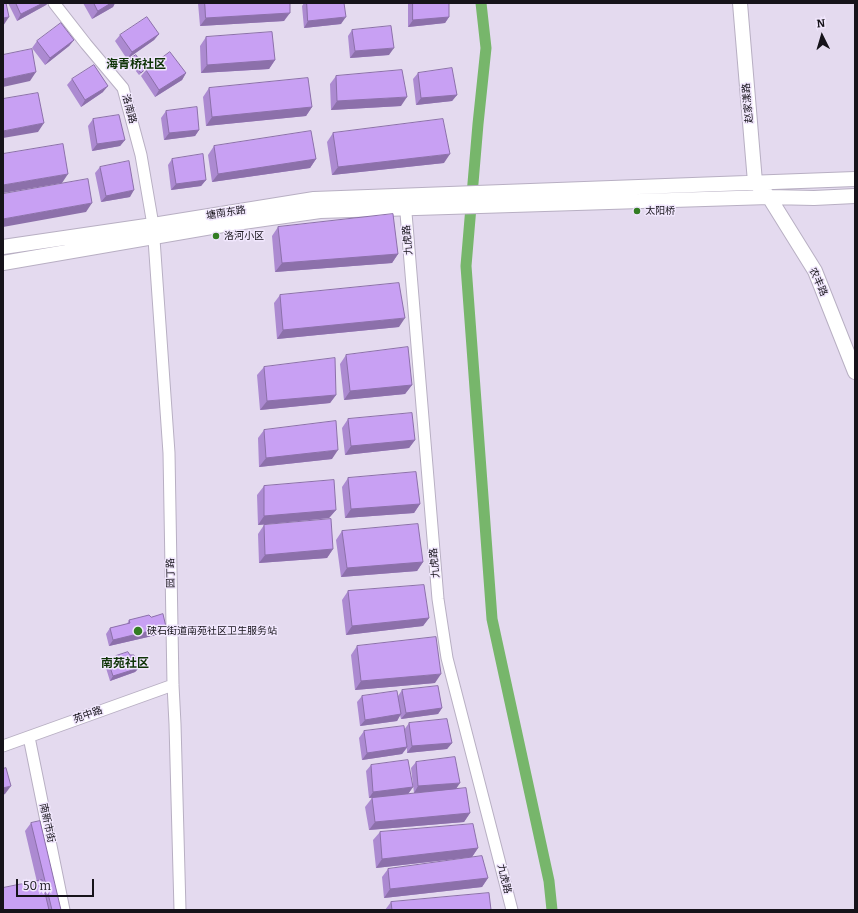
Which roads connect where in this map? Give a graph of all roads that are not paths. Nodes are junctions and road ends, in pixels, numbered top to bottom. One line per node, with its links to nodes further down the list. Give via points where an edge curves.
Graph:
1 (54, 3): 9 (street, 洛南路, via 123,88 141,155)
2 (740, 3): 4 (main road, 赵家漾路)
3 (855, 179): 4 (main road)
4 (755, 182): 6 (main road); 7 (main road)
5 (855, 196): 6 (main road)
6 (769, 197): 7 (main road); 12 (main road, 农丰路, via 814,271)
7 (495, 199): 8 (main road, 塘南东路)
8 (405, 202): 9 (main road, 塘南东路); 18 (street, 九虎路, via 438,599 447,658)
9 (154, 231): 10 (main road, 塘南东路); 11 (main road, 塘南东路); 13 (street, 园丁路, via 169,453)
10 (3, 247)
11 (3, 263)
12 (855, 372)
13 (173, 685): 14 (street, 苑中路); 17 (street, 园丁路)
14 (29, 737): 15 (street, 苑中路); 16 (street, 南新市街)
15 (3, 746)
16 (64, 910)
17 (180, 910)
18 (512, 910)

